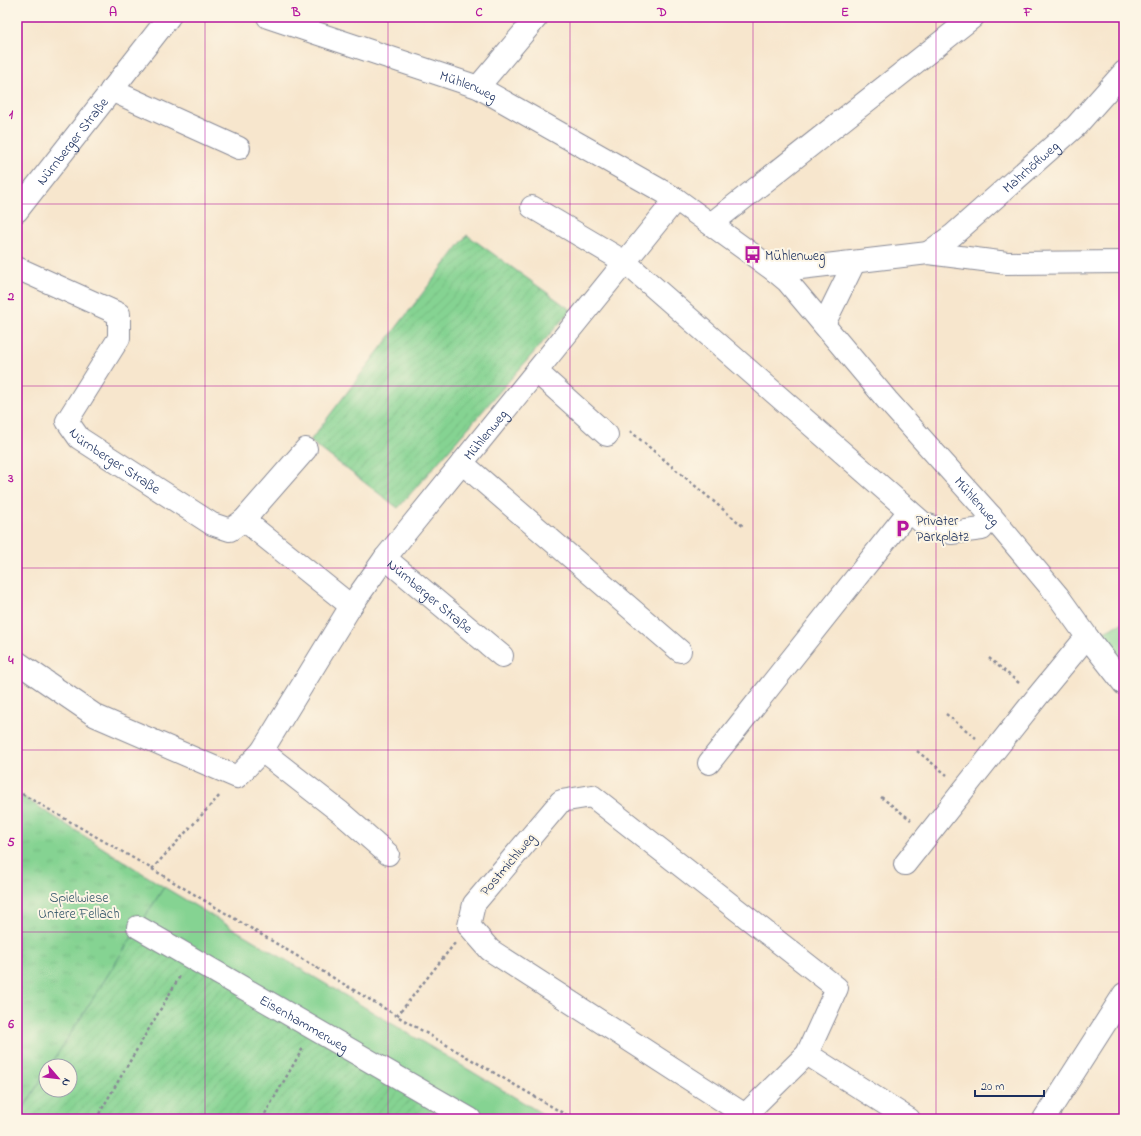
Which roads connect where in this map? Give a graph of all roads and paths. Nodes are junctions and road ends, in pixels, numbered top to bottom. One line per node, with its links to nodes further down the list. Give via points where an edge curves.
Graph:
1 (169, 17): 7 (street, Nürnberger Straße)
2 (268, 17): 6 (street, Mühlenweg)
3 (537, 17): 6 (street)
4 (973, 17): 12 (street)
5 (1124, 72): 13 (street, Mahrhöflweg, via 1076,126)
6 (478, 87): 9 (street, Mühlenweg)
7 (111, 90): 8 (street, Nürnberger Straße); 11 (street, Nürnberger Straße)
8 (239, 148)
9 (676, 199): 12 (street, Mühlenweg); 14 (street, Mühlenweg)
10 (532, 207): 14 (street)
11 (17, 211)
12 (711, 224): 18 (street, Mühlenweg)
13 (928, 254): 15 (street); 16 (street, via 1006,263)
14 (625, 262): 20 (street, Mühlenweg); 24 (street)
15 (854, 262): 18 (street); 19 (street)
16 (1124, 262)
17 (17, 268): 26 (street, Nürnberger Straße, via 119,314 119,338 67,421 79,438 212,524 230,530)
18 (775, 271): 19 (street, Mühlenweg, via 787,281)
19 (824, 324): 25 (street, Mühlenweg, via 886,400)
20 (537, 372): 21 (street); 23 (street, Mühlenweg)
21 (608, 434): 27 (path, via 620,422)
22 (306, 449): 26 (street, Nürnberger Straße)
23 (462, 463): 28 (street, Mühlenweg); 31 (street)
24 (909, 511): 25 (street, via 923,523 951,533 982,529); 41 (street)
25 (991, 516): 30 (street, Mühlenweg, via 1058,596)
26 (244, 520): 29 (street)
27 (744, 527)
28 (385, 558): 29 (street, Nürnberger Straße); 32 (street, Nürnberger Straße)
29 (351, 606): 38 (street, Nürnberger Straße)
30 (1088, 638): 35 (street, Mühlenweg); 36 (street)
31 (680, 651)
32 (502, 656)
33 (989, 658): 36 (path)
34 (17, 662): 42 (street, via 96,716)
35 (1124, 684)
36 (1037, 697): 40 (street)
37 (946, 714): 40 (path)
38 (262, 751): 42 (street, Nürnberger Straße); 47 (street, via 340,812)
39 (917, 751): 43 (path)
40 (993, 753): 43 (street)
41 (709, 763)
42 (237, 778): 49 (path)
43 (964, 789): 46 (street)
44 (17, 791): 49 (path)
45 (881, 797): 46 (path)
46 (929, 834): 48 (street)
47 (388, 854)
48 (905, 864)
49 (152, 869): 54 (path)
50 (469, 926): 54 (path); 56 (street, Postmichlweg, via 490,950 745,1115); 56 (street, Postmichlweg, via 474,904 561,801 592,796 836,988)
51 (138, 927): 52 (street, Eisenhammerweg)
52 (191, 957): 55 (street, Eisenhammerweg); 57 (path)
53 (1124, 994): 62 (street)
54 (397, 1016): 60 (path)
55 (314, 1029): 58 (path); 59 (street, Eisenhammerweg)
56 (807, 1054): 61 (street)
57 (96, 1119)
58 (262, 1119)
59 (470, 1119)
60 (573, 1119)
61 (909, 1119)
62 (1044, 1119)

